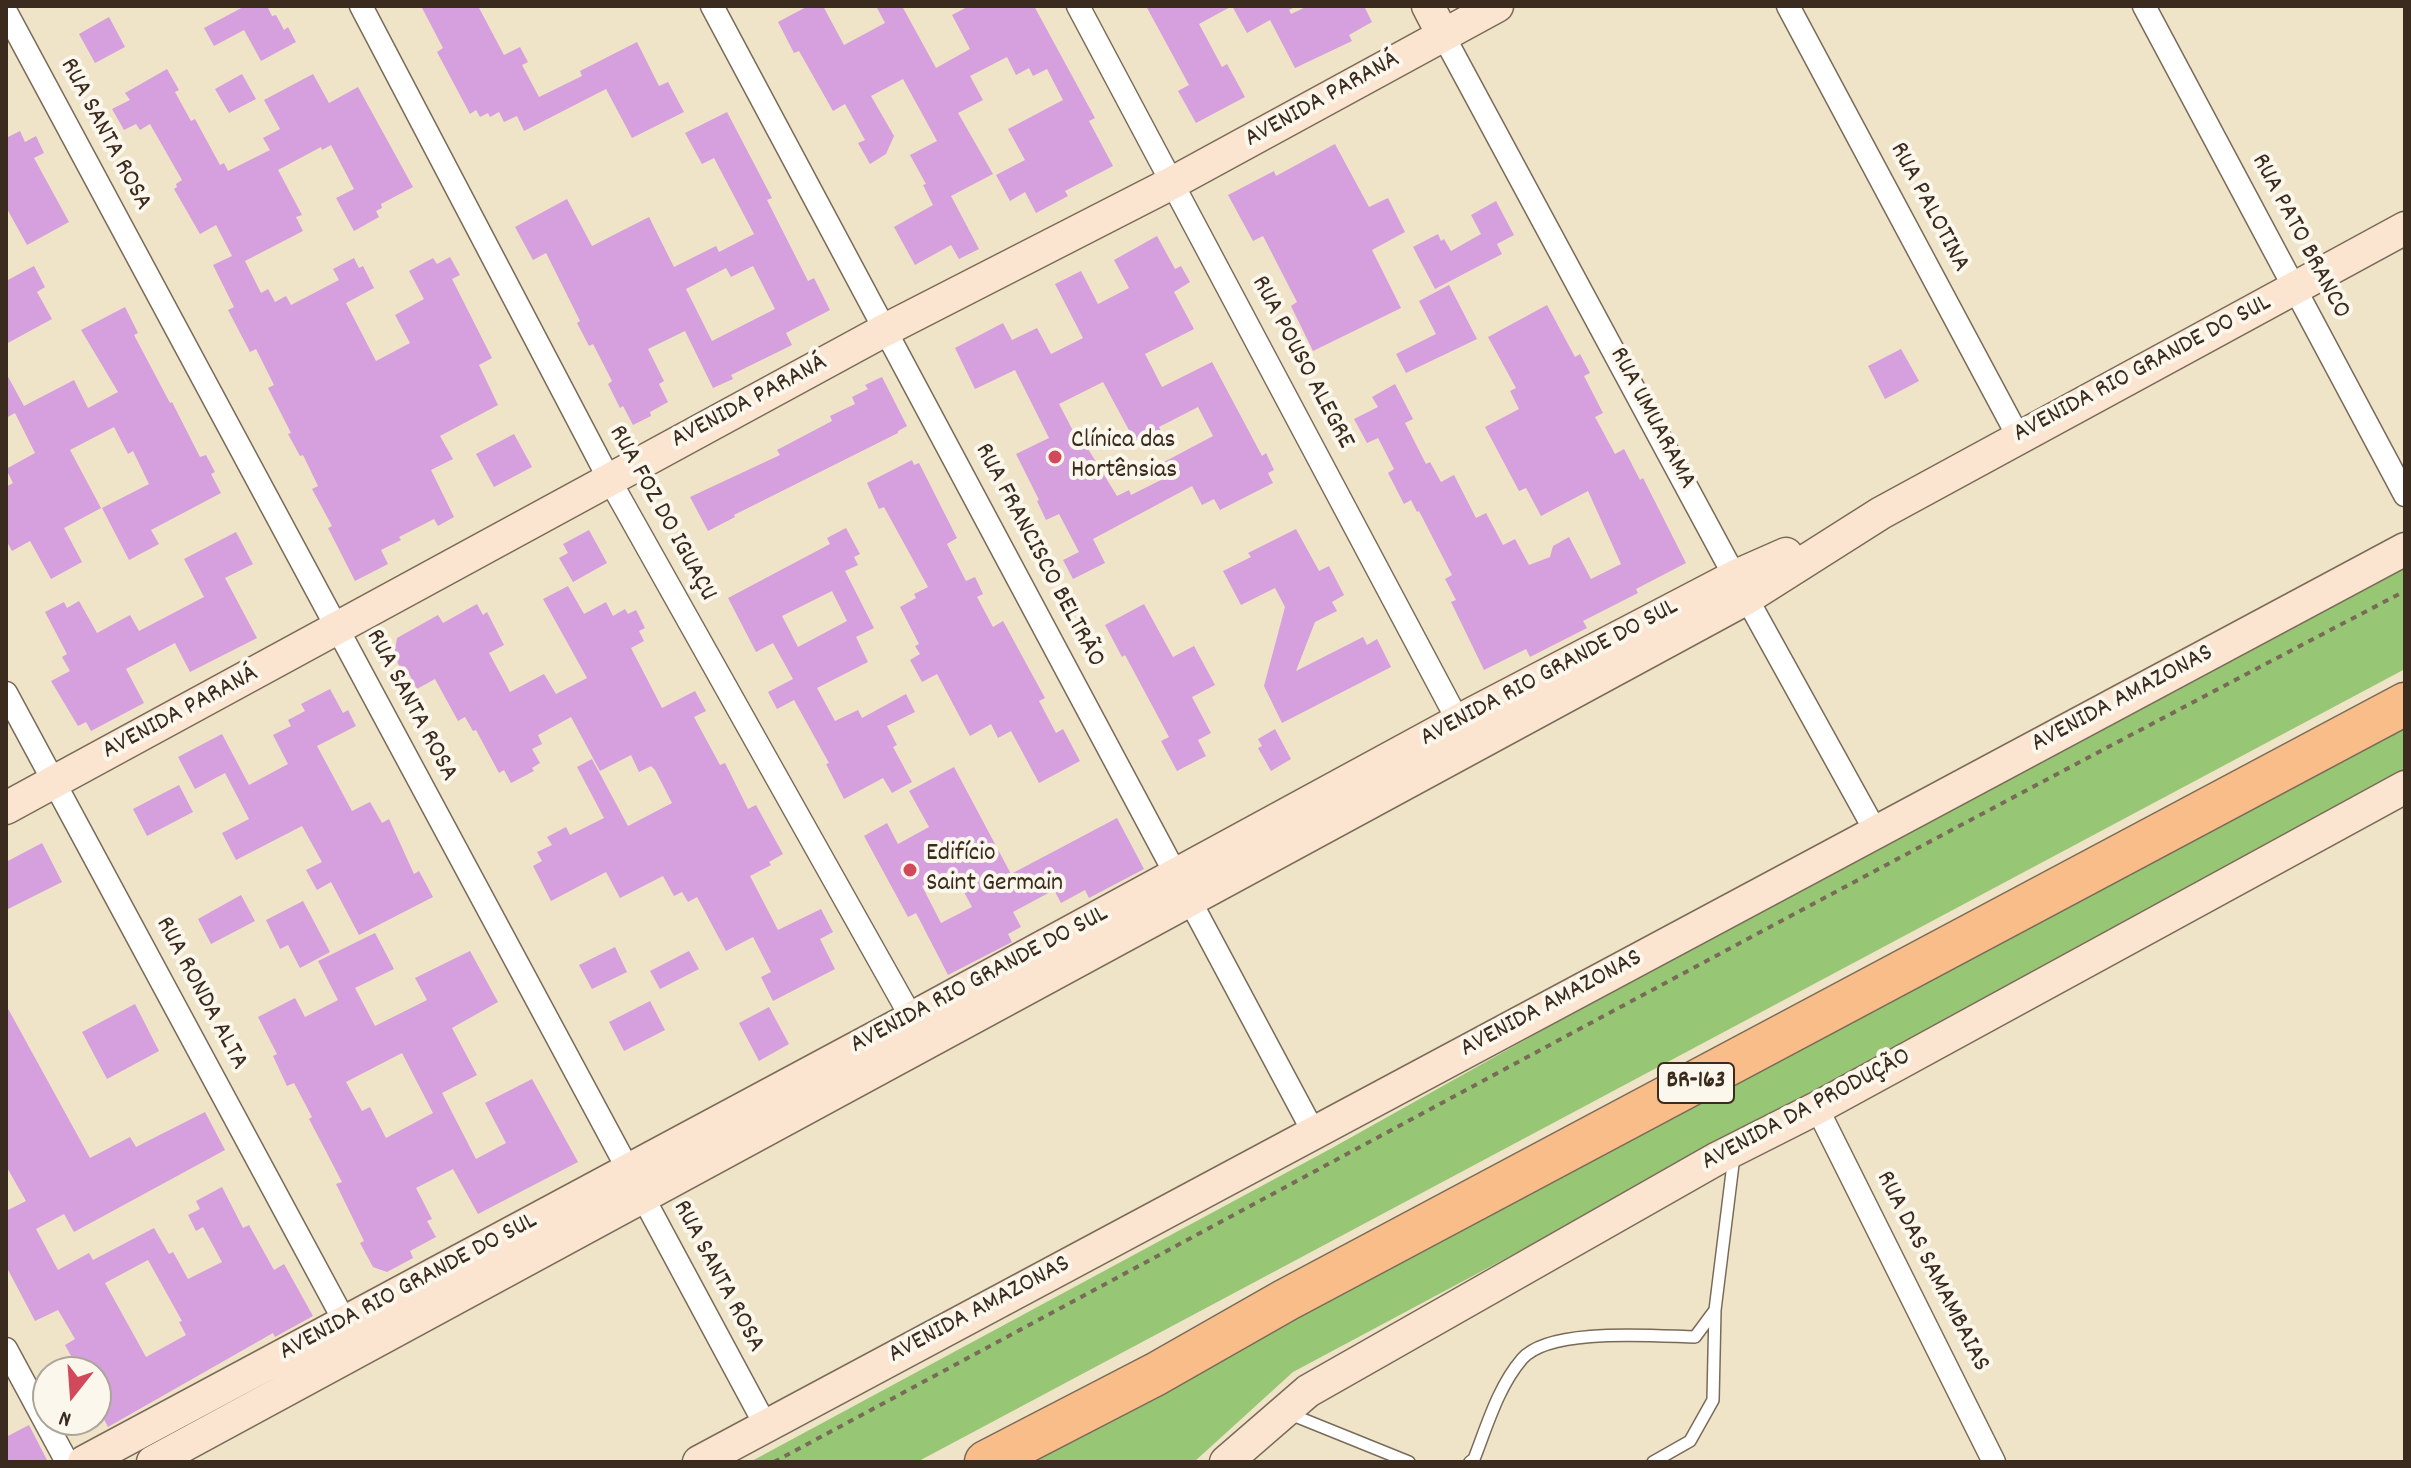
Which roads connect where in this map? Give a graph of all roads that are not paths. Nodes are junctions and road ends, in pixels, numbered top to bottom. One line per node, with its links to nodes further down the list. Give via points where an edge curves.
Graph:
1 (361, 6): 15 (street, RUA FOZ DO IGUAÇU)
2 (712, 6): 13 (street, RUA FRANCISCO BELTRÃO)
3 (1078, 6): 10 (street, RUA POUSO ALEGRE)
4 (1428, 6): 9 (street, RUA UMUARAMA)
5 (1497, 6): 9 (street, AVENIDA PARANÁ)
6 (1788, 6): 14 (street, RUA PALOTINA)
7 (2144, 6): 12 (street, RUA PATO BRANCO)
8 (6, 12): 19 (street, RUA SANTA ROSA)
9 (1443, 35): 10 (street, AVENIDA PARANÁ); 18 (street, RUA UMUARAMA)
10 (1174, 182): 13 (street, AVENIDA PARANÁ); 22 (street, RUA POUSO ALEGRE)
11 (2405, 228): 12 (street, AVENIDA RIO GRANDE DO SUL)
12 (2296, 290): 14 (street, AVENIDA RIO GRANDE DO SUL); 16 (street, RUA PATO BRANCO)
13 (885, 330): 15 (street, AVENIDA PARANÁ); 27 (street, RUA FRANCISCO BELTRÃO)
14 (2018, 436): 18 (street, AVENIDA RIO GRANDE DO SUL)
15 (609, 479): 19 (street, AVENIDA PARANÁ); 28 (street, RUA FOZ DO IGUAÇU)
16 (2405, 495)
17 (2405, 549): 26 (street, AVENIDA AMAZONAS)
18 (1742, 587): 22 (street, AVENIDA RIO GRANDE DO SUL); 26 (street, RUA UMUARAMA)
19 (338, 629): 23 (street, AVENIDA PARANÁ); 32 (street, RUA SANTA ROSA)
20 (6, 693): 23 (street, RUA RONDA ALTA)
21 (2405, 704): 42 (highway, BR-163)
22 (1465, 734): 27 (street, AVENIDA RIO GRANDE DO SUL)
23 (54, 782): 25 (street, AVENIDA PARANÁ); 34 (street, RUA RONDA ALTA)
24 (2405, 787): 29 (street, AVENIDA DA PRODUÇÃO)
25 (6, 808)
26 (1876, 832): 30 (street, AVENIDA AMAZONAS)
27 (1183, 887): 28 (street, AVENIDA RIO GRANDE DO SUL); 30 (street, RUA FRANCISCO BELTRÃO)
28 (919, 1030): 32 (street, AVENIDA RIO GRANDE DO SUL)
29 (1817, 1108): 31 (street, AVENIDA DA PRODUÇÃO); 47 (street, RUA DAS SAMAMBAIAS)
30 (1314, 1133): 37 (street, AVENIDA AMAZONAS)
31 (1735, 1149): 33 (lane); 36 (street, AVENIDA DA PRODUÇÃO, via 1308,1391)
32 (635, 1183): 34 (street, AVENIDA RIO GRANDE DO SUL); 37 (street, RUA SANTA ROSA); 40 (street, AVENIDA RIO GRANDE DO SUL)
33 (1715, 1310): 45 (lane, via 1695,1337 1623,1335 1554,1341 1523,1357); 46 (lane, via 1713,1400 1690,1441)
34 (345, 1322): 39 (street, AVENIDA RIO GRANDE DO SUL)
35 (6, 1349): 38 (street)
36 (1282, 1411): 43 (street, AVENIDA DA PRODUÇÃO); 44 (lane)
37 (766, 1426): 41 (street, AVENIDA AMAZONAS)
38 (67, 1462)
39 (84, 1462)
40 (153, 1462)
41 (699, 1462)
42 (986, 1462)
43 (1226, 1462)
44 (1409, 1462)
45 (1470, 1462)
46 (1653, 1462)
47 (1994, 1462)

